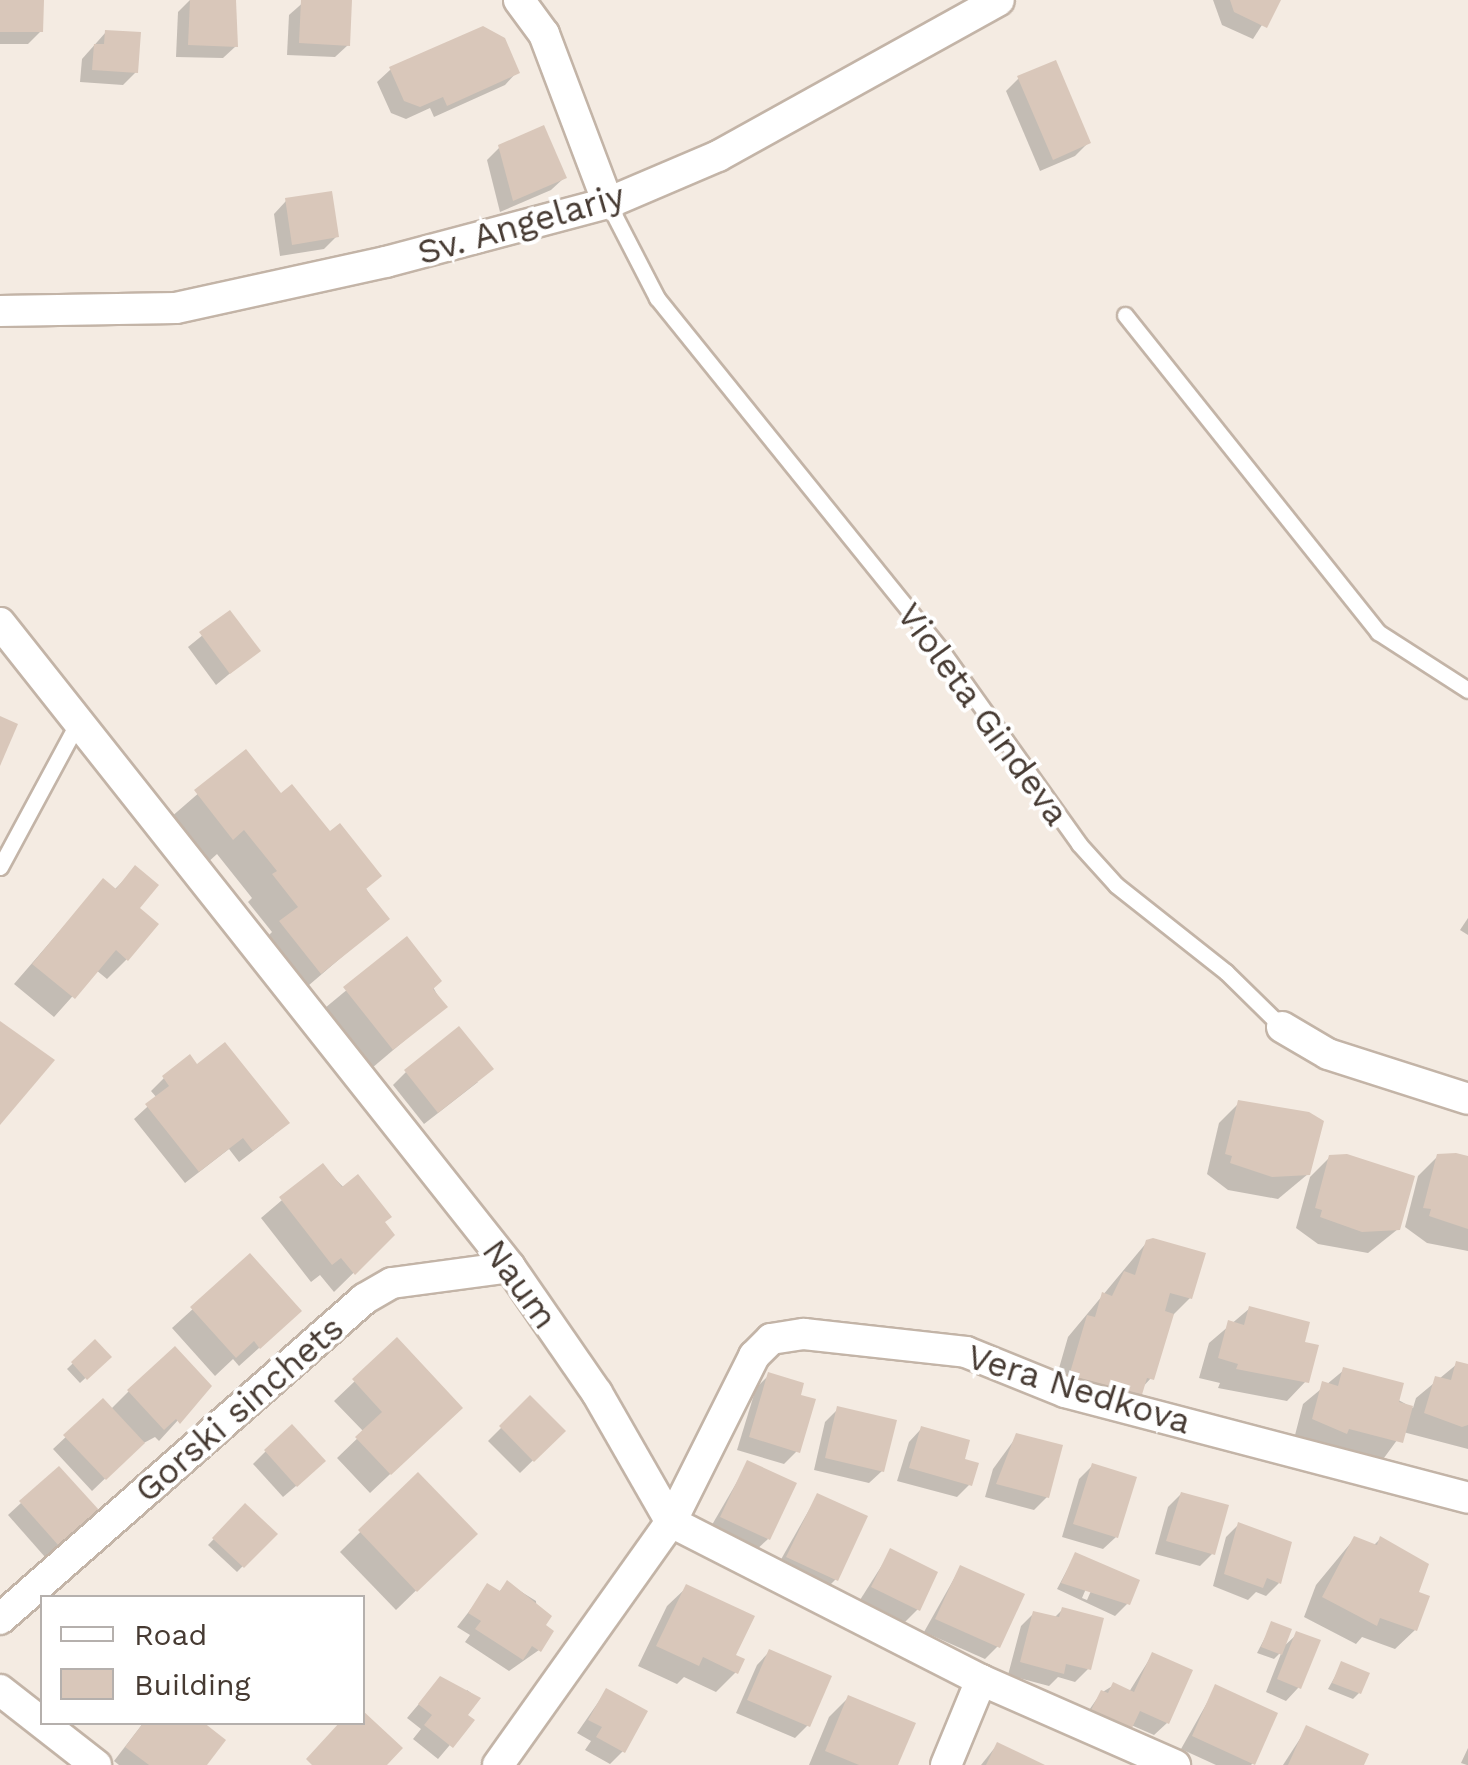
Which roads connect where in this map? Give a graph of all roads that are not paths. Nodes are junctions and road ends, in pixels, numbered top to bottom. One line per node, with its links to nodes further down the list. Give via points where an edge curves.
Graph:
1 (1000, 0): 3 (street, Sv. Angelariy, via 718,156)
2 (525, 2): 3 (street, via 544,34)
3 (608, 203): 4 (street, Sv. Angelariy, via 176,308); 10 (lane, Violeta Gindeva, via 656,298 943,653 1079,844 1116,886 1226,972)
4 (0, 311)
5 (1125, 315): 7 (lane, via 1378,632)
6 (0, 623): 8 (street, Naum)
7 (1468, 690)
8 (78, 724): 9 (lane); 12 (street, Naum)
9 (0, 867)
10 (1282, 1027): 11 (street, Violeta Gindeva, via 1328,1054)
11 (1468, 1099)
12 (510, 1268): 14 (street, Naum, via 597,1393); 15 (street, Gorski sinchets, via 392,1283 364,1298)
13 (1468, 1498): 14 (street, Vera Nedkova, via 1066,1392 966,1352 804,1334 772,1339 754,1356)
14 (671, 1522): 16 (street); 21 (street, Vera Nedkova)
15 (0, 1619)
16 (981, 1680): 22 (street); 23 (street)
17 (0, 1690): 18 (street)
18 (40, 1721)
19 (45, 1725): 20 (street)
20 (96, 1765)
21 (498, 1765)
22 (946, 1765)
23 (1175, 1765)

